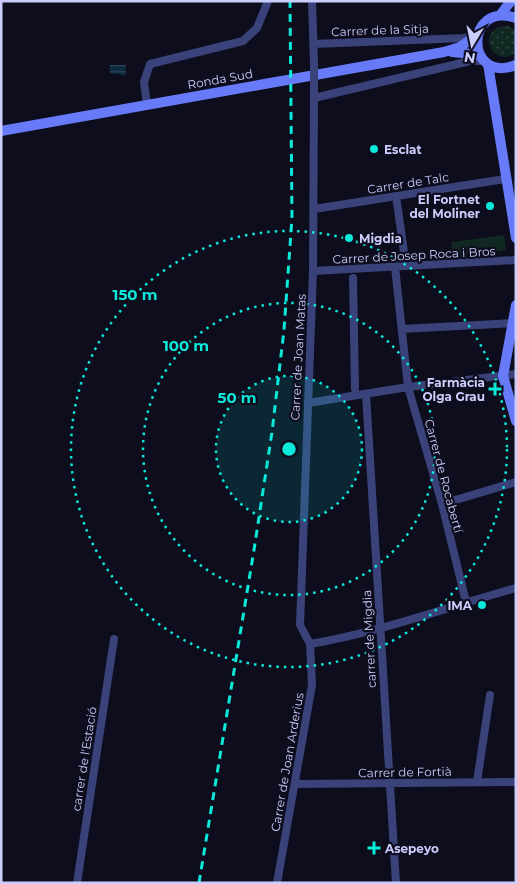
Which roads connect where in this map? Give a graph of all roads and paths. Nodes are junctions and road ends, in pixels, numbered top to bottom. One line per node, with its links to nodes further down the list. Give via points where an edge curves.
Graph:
1 (268, 1): 12 (street, via 257,28 243,41 150,64 144,82)
2 (312, 1): 7 (street, Carrer de Joan Matas)
3 (511, 1): 4 (main road, Ronda Sud)
4 (501, 14): 5 (main road); 6 (main road, Ronda Sud, via 486,20)
5 (516, 18)
6 (477, 34): 7 (street, Carrer de la Sitja, via 465,38); 8 (main road, Ronda Sud, via 460,47); 9 (main road, via 477,47)
7 (313, 44): 11 (street, Carrer de Joan Matas, bridge)
8 (444, 52): 9 (main road, Ronda Sud, via 460,52); 12 (main road, Ronda Sud)
9 (485, 60): 10 (main road, Ronda Sud, via 502,68); 11 (street); 14 (main road)
10 (516, 65)
11 (314, 98): 16 (street, Carrer de Joan Matas)
12 (147, 106): 13 (main road, Ronda Sud)
13 (1, 132)
14 (505, 180): 15 (street, Carrer de Talc); 17 (main road)
15 (396, 196): 16 (street, Carrer de Talc); 20 (street)
16 (314, 210): 22 (street, Carrer de Joan Matas)
17 (514, 212): 18 (main road)
18 (516, 238)
19 (516, 260): 20 (street, Carrer de Josep Roca i Bros)
20 (406, 266): 21 (street, Carrer de Josep Roca i Bros)
21 (395, 267): 22 (street, Carrer de Josep Roca i Bros); 26 (street, Carrer de Rocabertí)
22 (313, 272): 32 (street, Carrer de Joan Matas)
23 (353, 278): 30 (street)
24 (516, 305): 25 (main road)
25 (513, 323): 26 (street); 28 (main road)
26 (402, 329): 29 (street, Carrer de Rocabertí)
27 (516, 374): 28 (street)
28 (503, 376): 29 (street); 33 (main road)
29 (408, 387): 31 (street); 35 (street, Carrer de Rocabertí)
30 (355, 389)
31 (366, 394): 32 (street); 38 (street, carrer de Migdia)
32 (308, 402): 40 (street, Carrer de Joan Matas, via 300,625)
33 (516, 421)
34 (516, 482): 35 (street)
35 (442, 504): 37 (street, Carrer de Rocabertí)
36 (516, 588): 37 (street)
37 (466, 602): 38 (street)
38 (380, 628): 40 (street); 45 (street, carrer de Migdia)
39 (114, 639): 46 (street, carrer de l'Estació)
40 (310, 644): 44 (street, Carrer de Joan Arderius, via 312,685)
41 (490, 695): 42 (street)
42 (477, 782): 43 (street, Carrer de Fortià); 45 (street, Carrer de Fortià)
43 (516, 782)
44 (295, 784): 45 (street, Carrer de Fortià); 47 (street, Carrer de Joan Arderius)
45 (389, 784): 48 (street, carrer de Migdia)
46 (77, 883)
47 (278, 883)
48 (396, 883)

